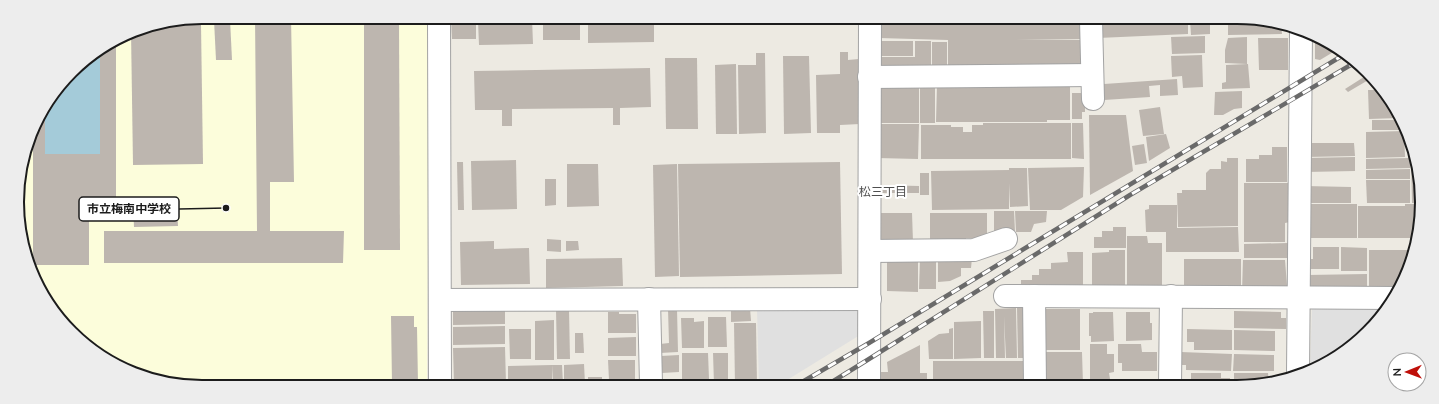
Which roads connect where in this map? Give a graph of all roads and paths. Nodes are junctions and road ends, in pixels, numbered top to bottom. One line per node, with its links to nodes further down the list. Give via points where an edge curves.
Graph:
1 (439, 24): 17 (street)
2 (870, 24): 6 (street)
3 (1091, 24): 5 (street)
4 (1301, 36): 13 (street)
5 (1092, 75): 6 (street); 7 (street)
6 (870, 77): 9 (street)
7 (1093, 99)
8 (1006, 239): 9 (street, via 974,250)
9 (870, 252): 16 (street)
10 (1005, 296): 11 (street)
11 (1034, 296): 12 (street); 22 (street)
12 (1171, 296): 13 (street); 23 (street)
13 (1300, 297): 14 (street); 18 (street)
14 (1387, 298)
15 (649, 299): 16 (street); 17 (street); 20 (street)
16 (870, 299): 21 (street)
17 (440, 300): 19 (street)
18 (1298, 369)
19 (440, 380)
20 (650, 380)
21 (869, 380)
22 (1035, 380)
23 (1170, 380)

